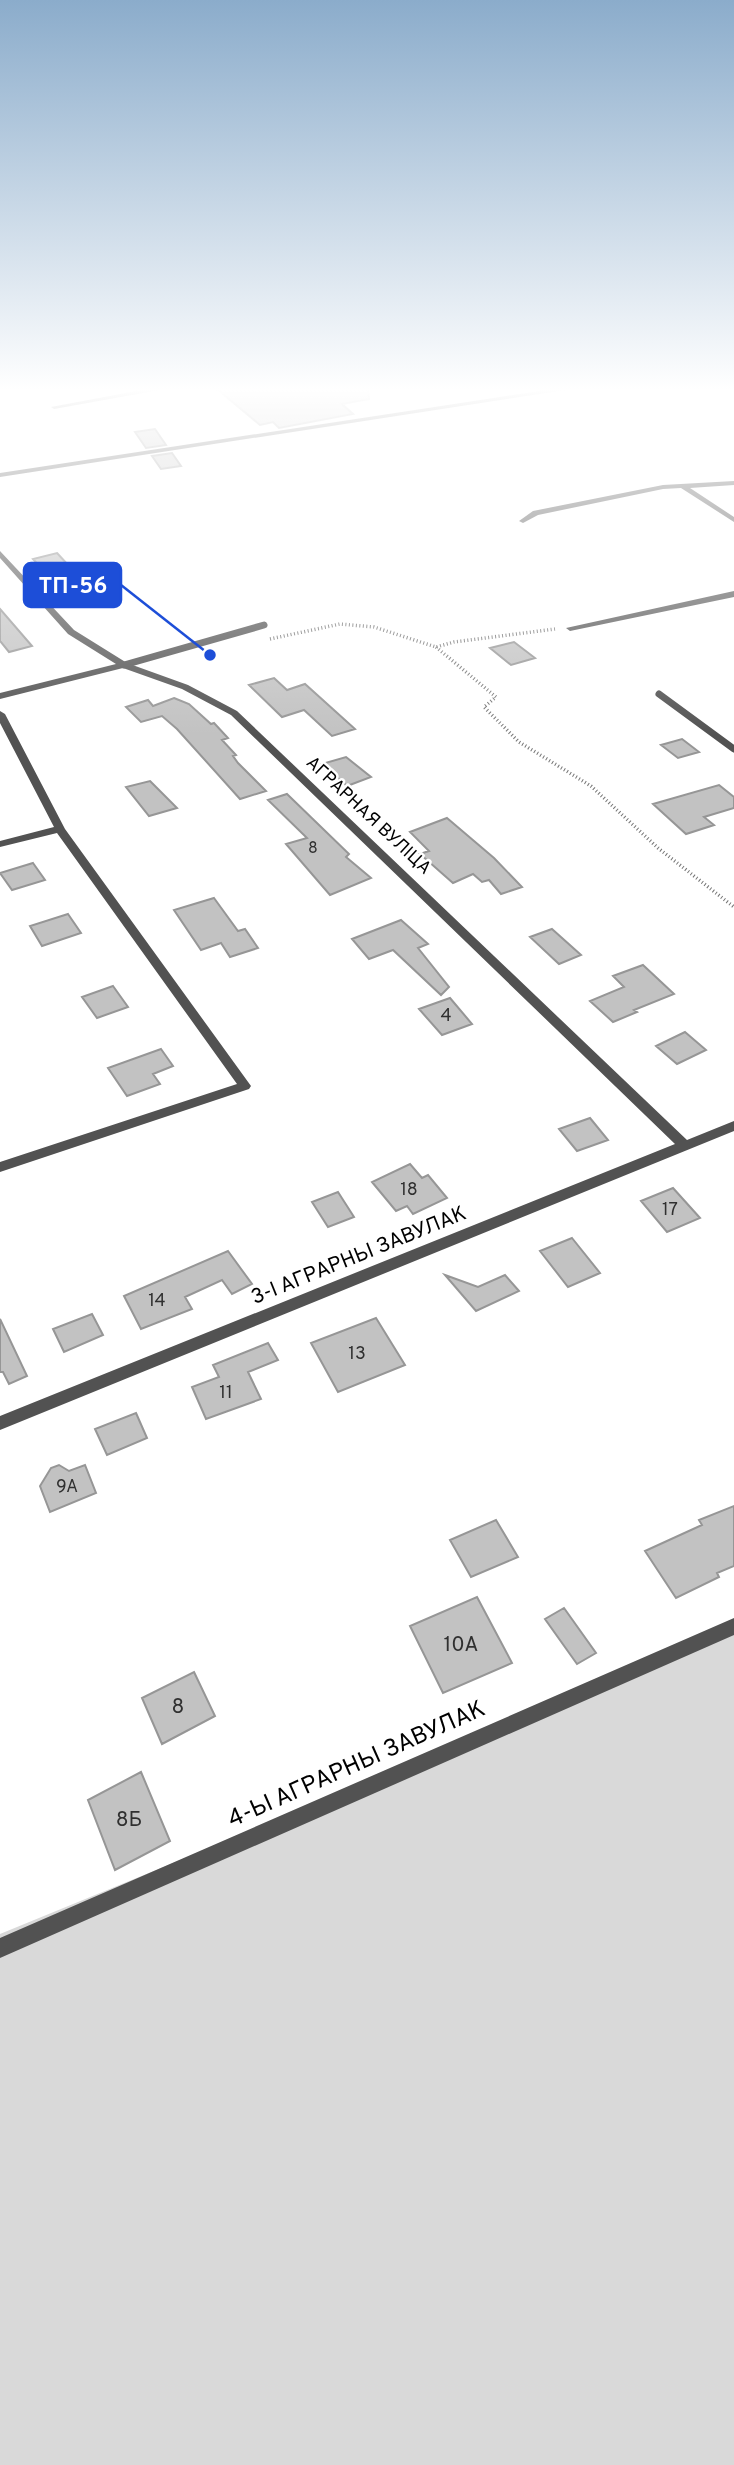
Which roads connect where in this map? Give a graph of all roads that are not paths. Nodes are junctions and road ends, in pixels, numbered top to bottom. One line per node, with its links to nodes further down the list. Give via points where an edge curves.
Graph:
1 (578, 504): 4 (street, via 536,513)
2 (710, 504): 3 (street)
3 (734, 520)
4 (523, 521)
5 (0, 553): 9 (street, АГРАРНАЯ ВУЛІЦА, via 71,632)
6 (734, 594): 8 (street)
7 (264, 625): 9 (lane)
8 (570, 628)
9 (124, 665): 11 (street); 17 (street, АГРАРНАЯ ВУЛІЦА, via 185,687 234,713)
10 (659, 694): 13 (lane)
11 (0, 696)
12 (0, 714): 14 (street)
13 (734, 749)
14 (60, 829): 15 (street); 18 (street, via 245,1086)
15 (0, 844)
16 (734, 1126): 17 (street, 3-І АГРАРНЫ ЗАВУЛАК)
17 (685, 1146): 19 (street, 3-І АГРАРНЫ ЗАВУЛАК)
18 (0, 1167)
19 (0, 1423)
20 (734, 1626): 21 (street, 4-Ы АГРАРНЫ ЗАВУЛАК)
21 (0, 1948)

